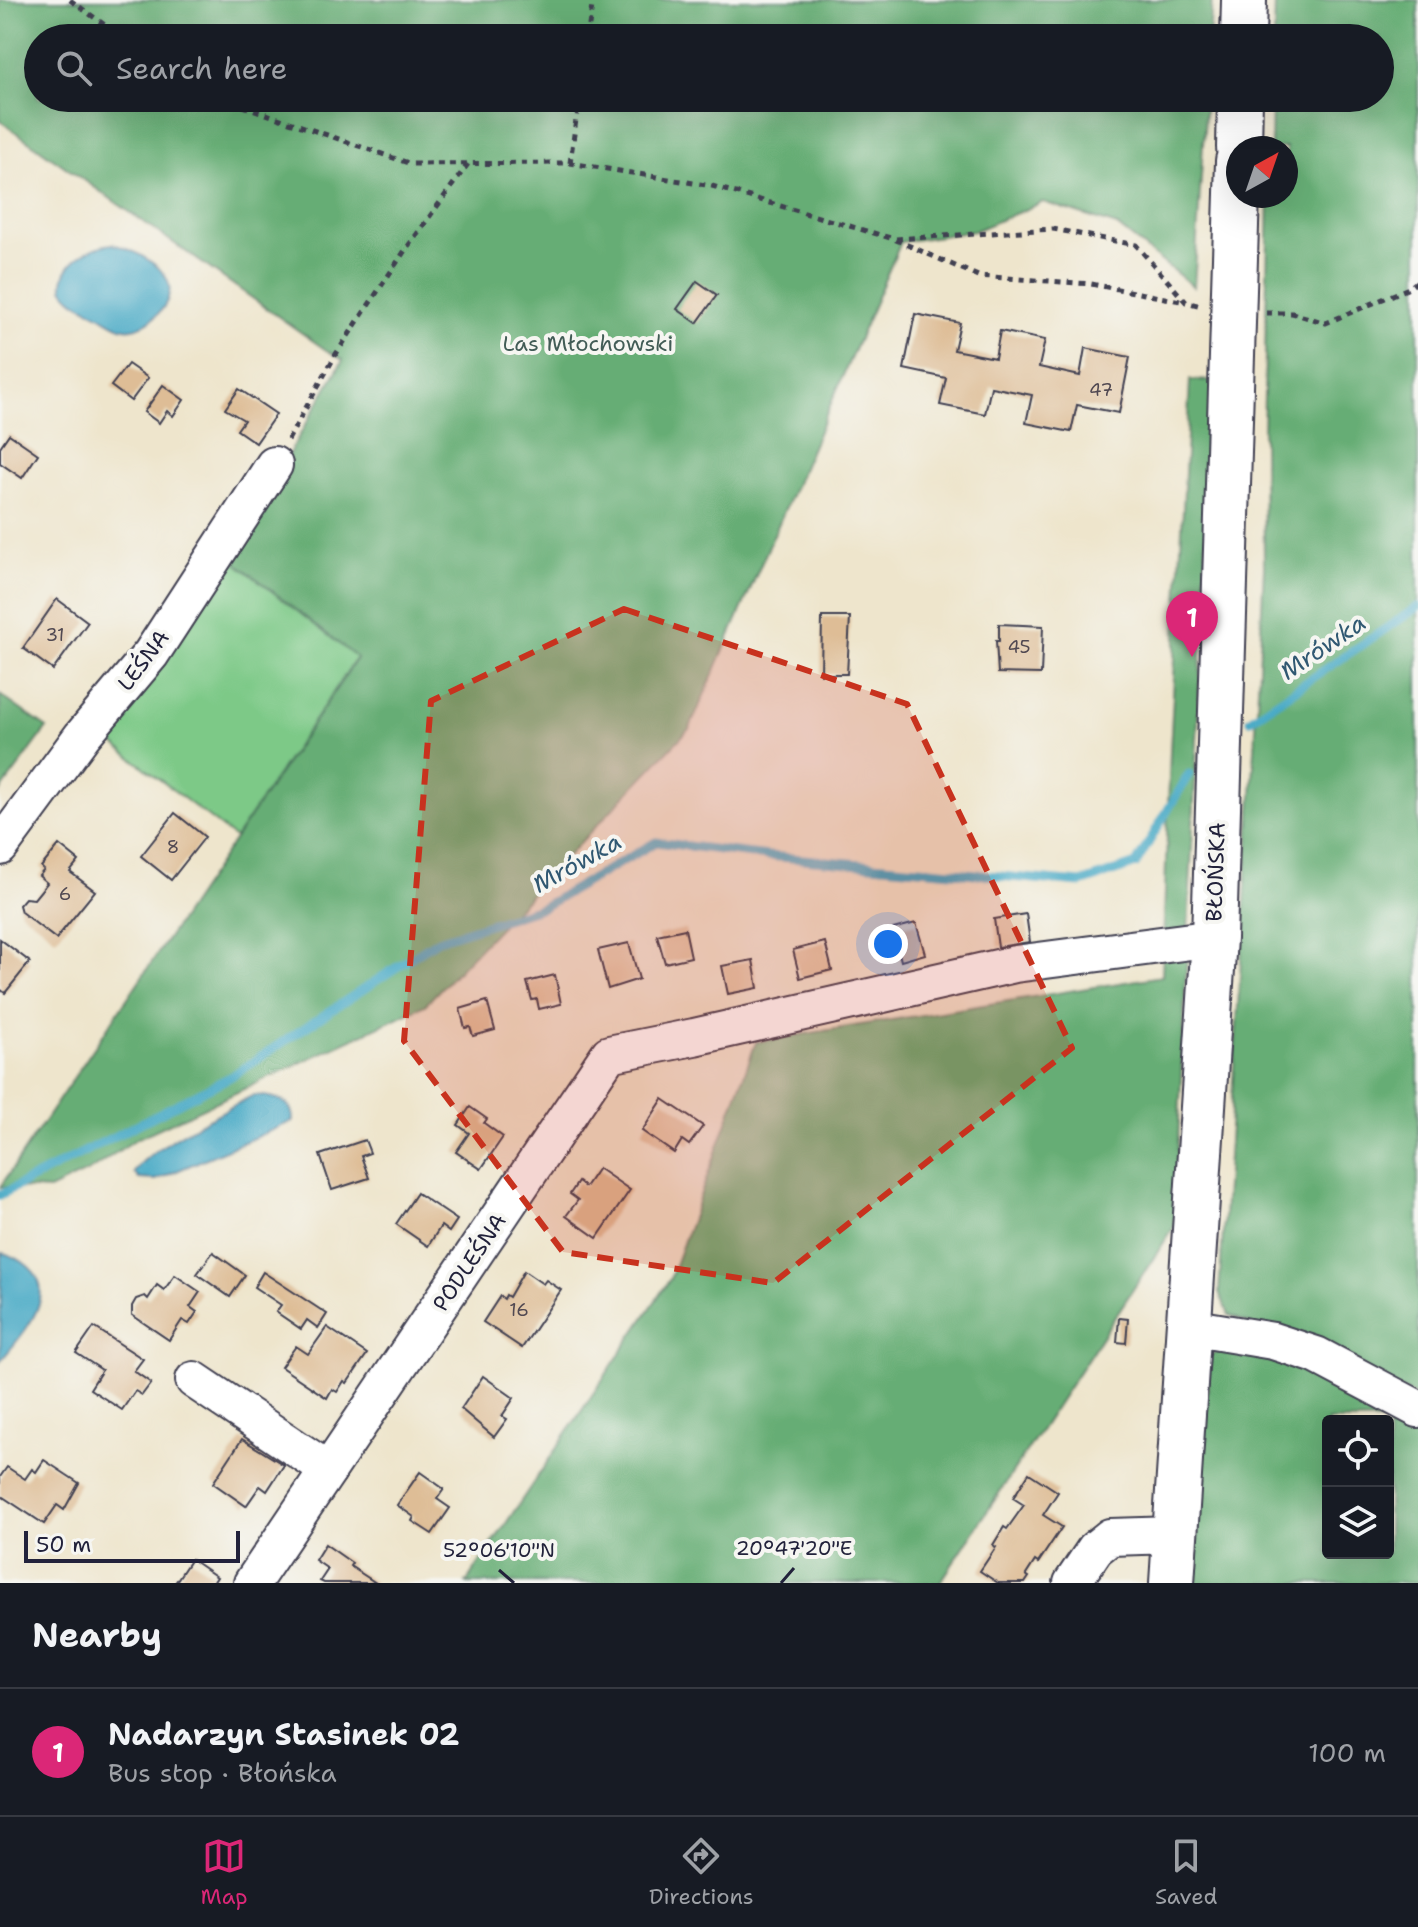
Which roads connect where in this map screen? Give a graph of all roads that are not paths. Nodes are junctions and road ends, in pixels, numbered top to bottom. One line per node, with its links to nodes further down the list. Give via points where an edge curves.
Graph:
1 (1244, 0): 2 (main road)
2 (1243, 24)
3 (1240, 112): 4 (main road)
4 (1239, 136)
5 (1236, 208): 8 (main road, BŁOŃSKA)
6 (274, 465): 7 (street, LEŚNA, via 151,654)
7 (0, 847)
8 (1214, 938): 9 (main road, BŁOŃSKA); 12 (street, PODLEŚNA, via 1015,964 609,1054)
9 (1189, 1327): 11 (street, via 1273,1341 1316,1355); 13 (main road, BŁOŃSKA)
10 (194, 1380): 12 (street)
11 (1418, 1409)
12 (328, 1470): 14 (street, PODLEŚNA)
13 (1175, 1535): 15 (street, via 1110,1537); 16 (main road, BŁOŃSKA)
14 (252, 1583)
15 (1072, 1583)
16 (1172, 1583)

